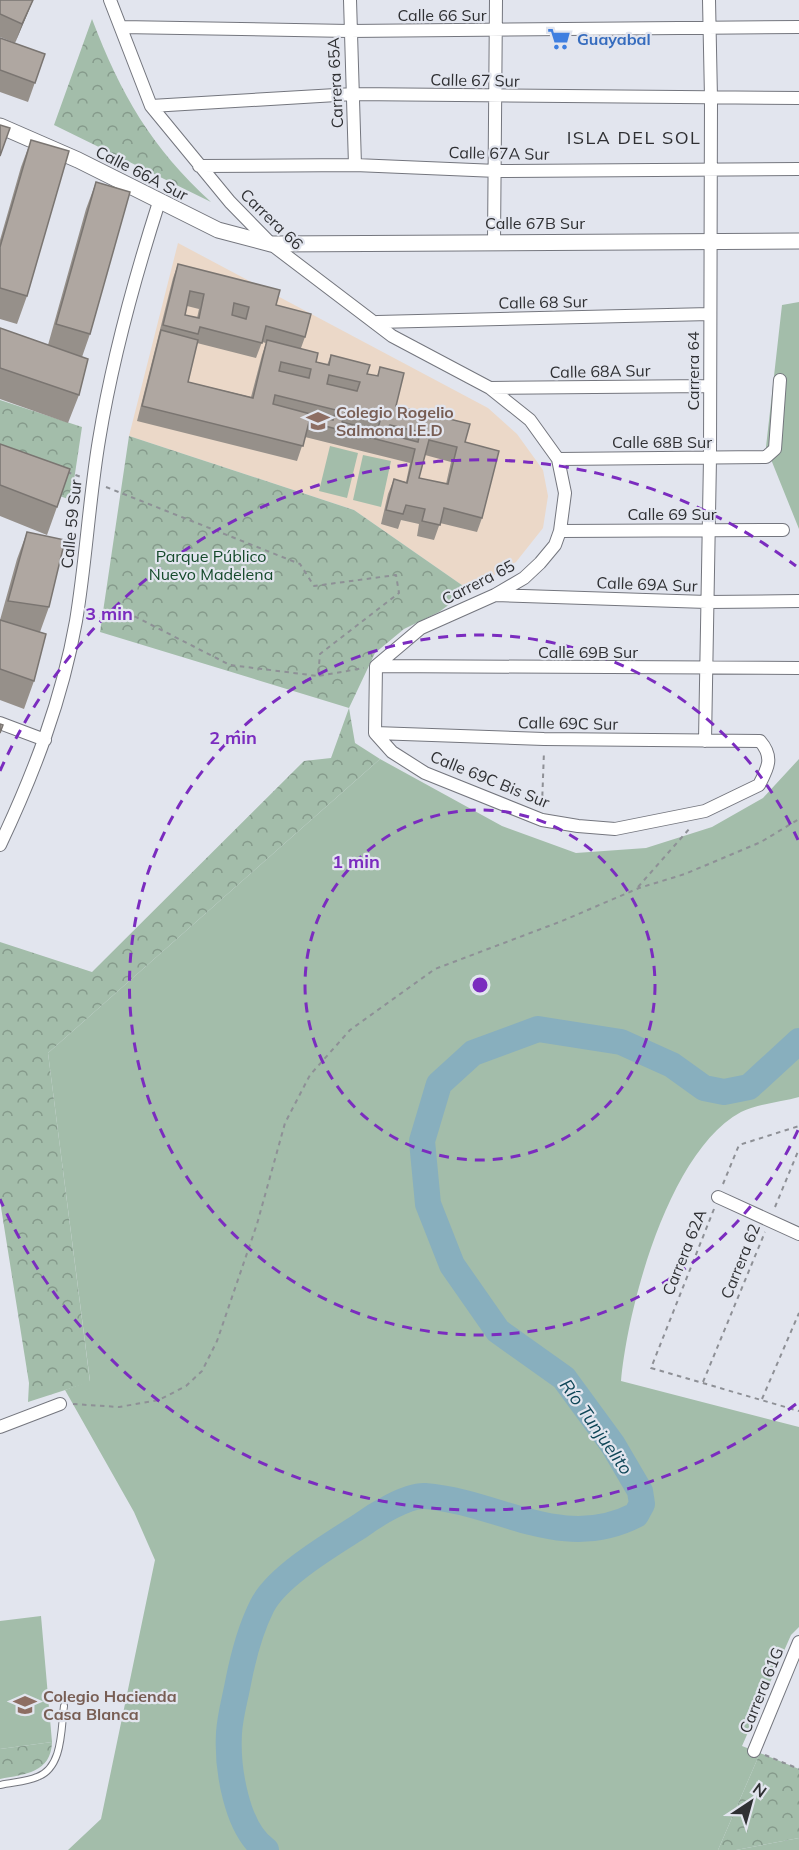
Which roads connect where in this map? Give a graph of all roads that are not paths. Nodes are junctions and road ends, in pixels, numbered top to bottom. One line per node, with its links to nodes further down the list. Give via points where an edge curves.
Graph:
1 (110, 0): 5 (street, Carrera 66)
2 (350, 0): 8 (street, Carrera 65A)
3 (496, 0): 9 (street)
4 (709, 0): 7 (street, Carrera 64)
5 (121, 27): 8 (street, Calle 66 Sur); 14 (street, Carrera 66)
6 (799, 27): 7 (street, Calle 66 Sur)
7 (709, 28): 9 (street, Calle 66 Sur); 12 (street, Carrera 64)
8 (349, 31): 9 (street, Calle 66 Sur); 10 (street, Carrera 65A)
9 (495, 31): 11 (street)
10 (353, 94): 11 (street, Calle 67 Sur); 14 (street, Calle 67 Sur); 16 (street, Carrera 65A)
11 (495, 98): 12 (street, Calle 67 Sur); 20 (street)
12 (711, 98): 13 (street, Calle 67 Sur); 18 (street, Carrera 64)
13 (799, 98)
14 (151, 106): 17 (street, Carrera 66)
15 (0, 126): 21 (street, Calle 66A Sur)
16 (355, 165): 17 (street, Calle 67A Sur); 20 (street, Calle 67A Sur)
17 (199, 166): 25 (street, Carrera 66)
18 (710, 169): 19 (street, Calle 67A Sur); 20 (street, Calle 67A Sur); 24 (street, Carrera 64)
19 (799, 169)
20 (497, 171): 22 (street)
21 (159, 202): 25 (street, Calle 66A Sur, via 229,234); 44 (street, Calle 59 Sur, via 110,383 92,482 75,623)
22 (494, 241): 24 (street, Calle 67B Sur); 25 (street, Calle 67B Sur)
23 (799, 241): 24 (street, Calle 67B Sur)
24 (710, 242): 26 (street, Carrera 64)
25 (271, 244): 27 (street, Carrera 66)
26 (710, 314): 27 (street, Calle 68 Sur); 29 (street, Carrera 64)
27 (377, 322): 30 (street, Carrera 66, via 418,351)
28 (780, 380): 31 (street, Calle 68B Sur, via 775,450 766,457)
29 (709, 386): 30 (street, Calle 68A Sur); 31 (street, Carrera 64)
30 (490, 388): 32 (street, Carrera 65, via 530,420)
31 (710, 458): 32 (street, Calle 68B Sur); 33 (street, Carrera 64)
32 (558, 459): 35 (street, Carrera 65, via 565,494)
33 (708, 530): 34 (street, Calle 69 Sur); 35 (street, Calle 69 Sur); 38 (street, Carrera 64)
34 (783, 530)
35 (560, 531): 36 (street, Carrera 65, via 555,545 540,563)
36 (495, 595): 38 (street, Calle 69A Sur); 39 (street, Carrera 65, via 421,628)
37 (799, 601): 38 (street, Calle 69A Sur)
38 (707, 602): 41 (street, Carrera 64)
39 (376, 666): 41 (street, Calle 69B Sur); 43 (street)
40 (799, 668): 41 (street, Calle 69B Sur)
41 (705, 669): 45 (street, Carrera 64)
42 (0, 723): 44 (street)
43 (375, 733): 45 (street, Calle 69C Sur); 46 (street, Calle 69C Bis Sur, via 392,752 425,773 542,820 615,829 705,811 759,785 770,759)
44 (45, 740): 47 (street, Calle 59 Sur)
45 (705, 741): 46 (street, Calle 69C Sur)
46 (760, 741)
47 (0, 845)
48 (718, 1197): 49 (street)
49 (799, 1234)
50 (60, 1404): 51 (street)
51 (0, 1427)
52 (799, 1642): 54 (street, Carrera 61G)
53 (64, 1706): 55 (lane, via 51,1768 38,1777)
54 (754, 1751)
55 (0, 1785)

